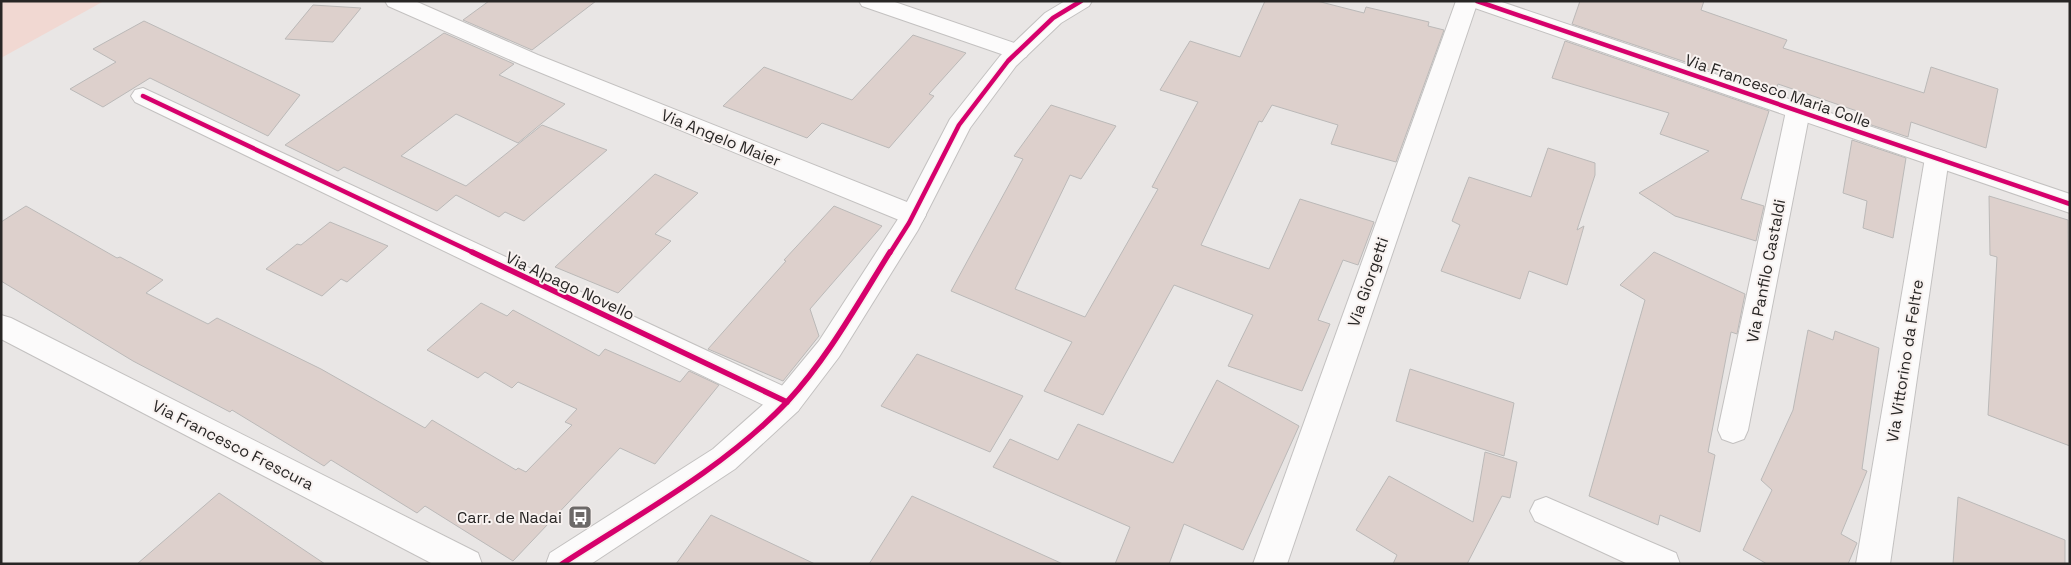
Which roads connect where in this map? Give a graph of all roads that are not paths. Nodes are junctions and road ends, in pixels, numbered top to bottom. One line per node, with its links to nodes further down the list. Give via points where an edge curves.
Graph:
1 (396, 1): 11 (street, Via Angelo Maier, via 530,60)
2 (870, 1): 6 (street)
3 (1081, 1): 6 (street, via 1053,18)
4 (1467, 1): 18 (street, Via Giorgetti)
5 (1477, 1): 8 (street, Via Francesco Maria Colle)
6 (1018, 52): 11 (street, via 958,125)
7 (144, 96): 13 (street, Via Alpago Novello)
8 (1798, 111): 9 (street, Via Francesco Maria Colle); 14 (street, Via Panfilo Castaldi)
9 (1937, 158): 10 (street, Via Francesco Maria Colle); 20 (street, Via Vittorino da Feltre)
10 (2070, 204)
11 (913, 216): 13 (street, via 829,349)
12 (1, 326): 16 (street, Via Francesco Frescura)
13 (787, 402): 17 (street, via 724,459)
14 (1734, 430)
15 (1546, 511): 19 (street)
16 (466, 564)
17 (562, 564)
18 (1270, 564)
19 (1664, 564)
20 (1873, 564)

